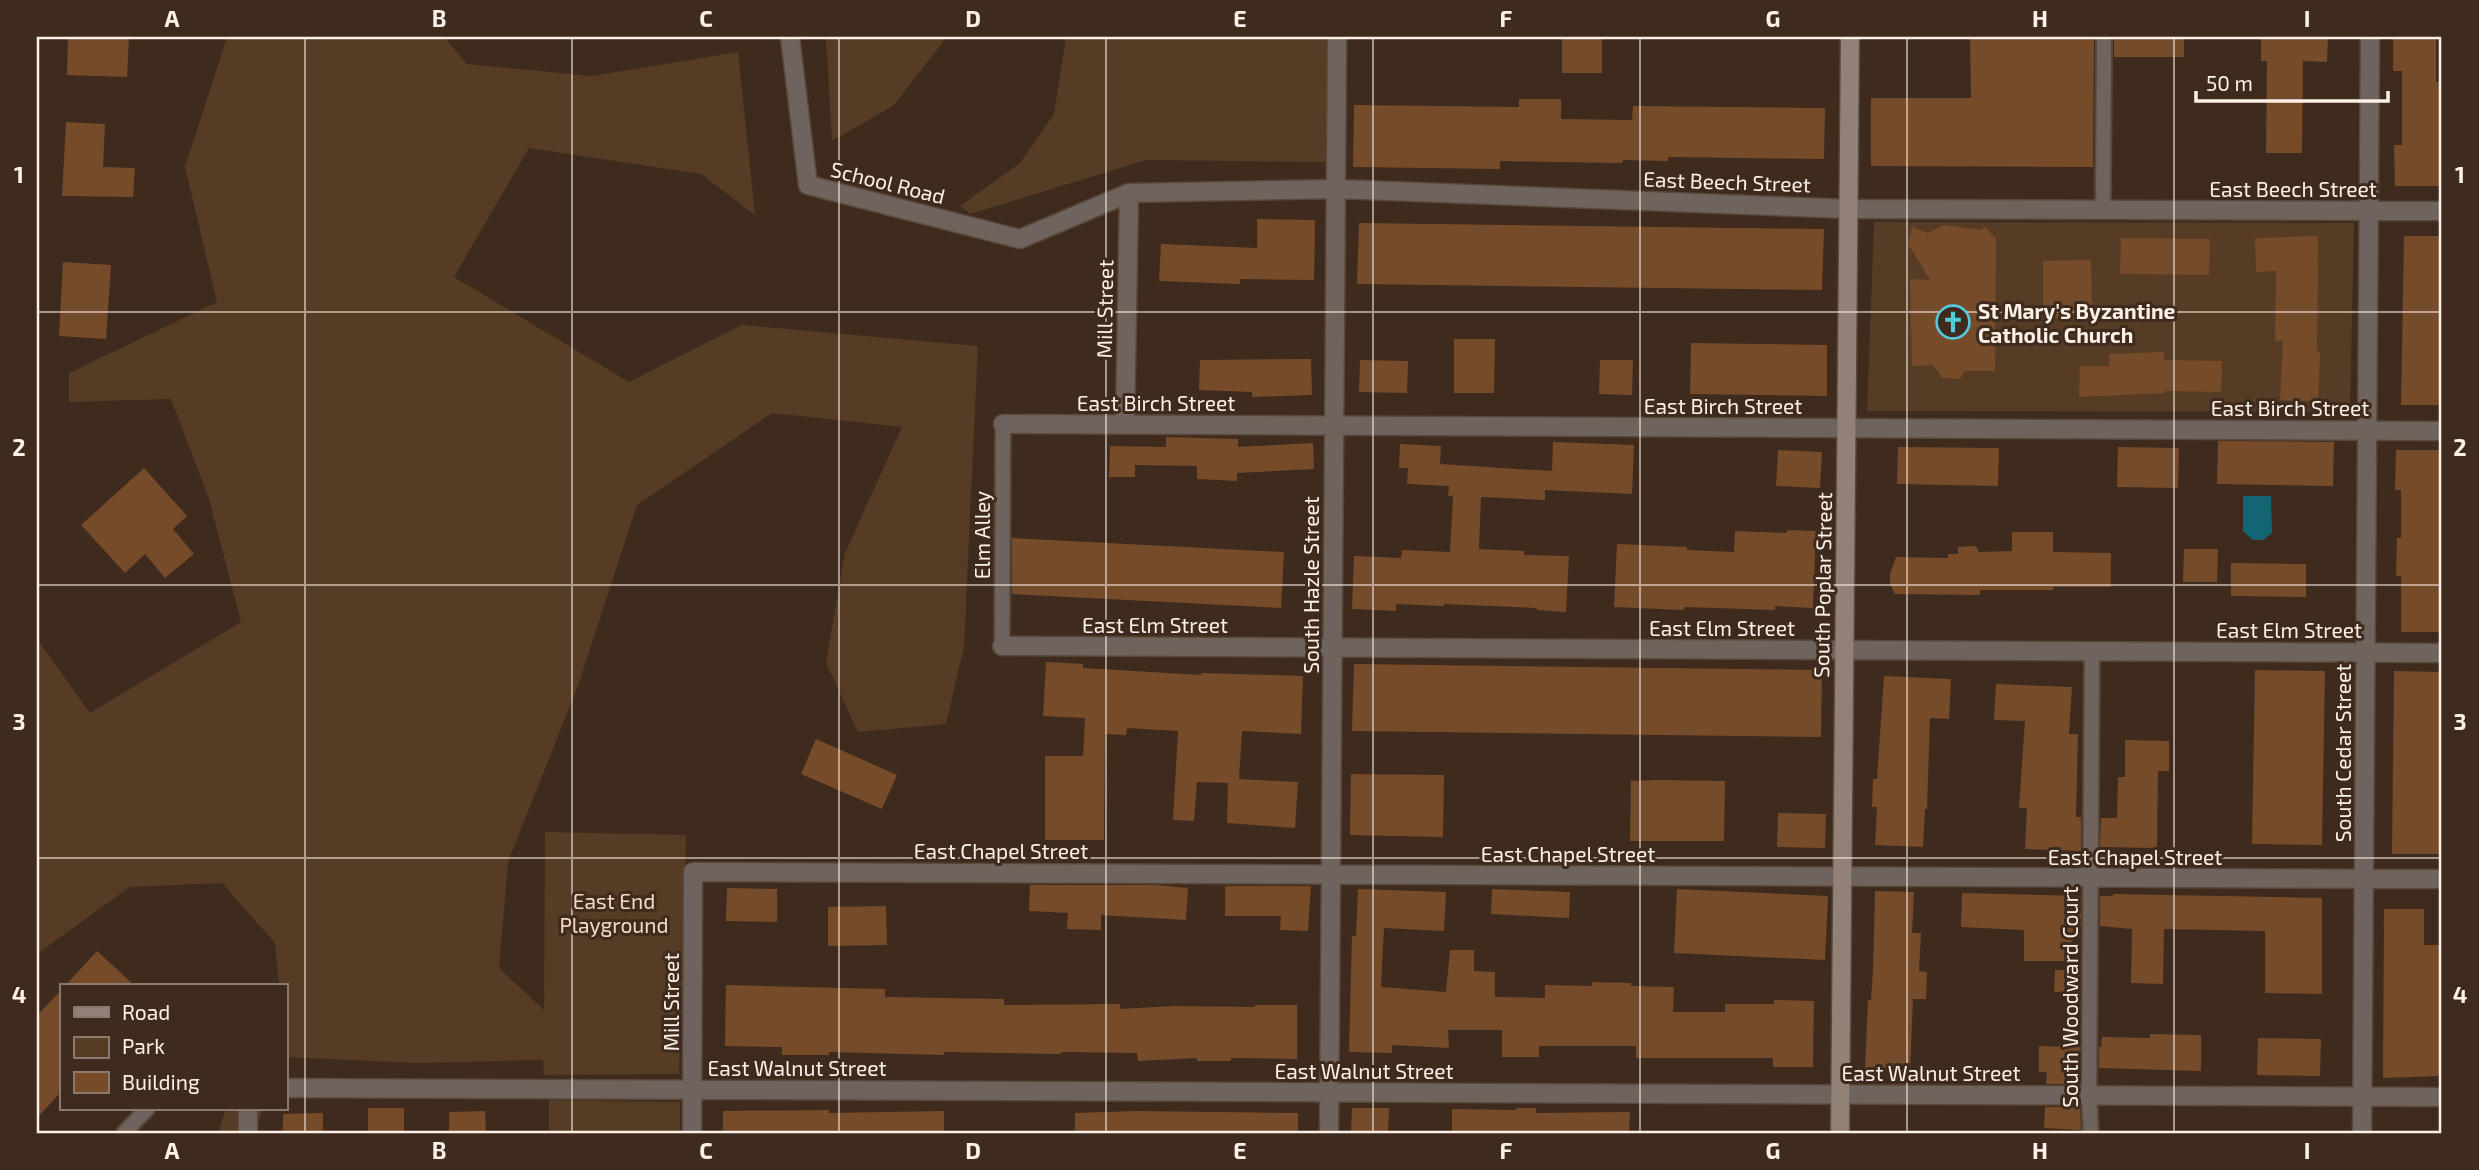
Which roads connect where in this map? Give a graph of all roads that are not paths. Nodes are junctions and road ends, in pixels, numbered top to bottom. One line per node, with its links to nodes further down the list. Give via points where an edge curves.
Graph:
1 (790, 37): 12 (street, School Road, via 808,185)
2 (1337, 37): 6 (street, South Hazle Street)
3 (1850, 37): 8 (main road, South Poplar Street)
4 (2104, 37): 9 (lane)
5 (2370, 37): 10 (street, South Cedar Street)
6 (1338, 189): 7 (street, East Beech Street); 8 (street, East Beech Street); 15 (street, South Hazle Street)
7 (1129, 193): 12 (street, East Beech Street); 14 (street, Mill Street)
8 (1849, 209): 9 (street, East Beech Street); 16 (main road, South Poplar Street)
9 (2103, 210): 10 (street, East Beech Street)
10 (2369, 211): 11 (street, East Beech Street); 17 (street, South Cedar Street)
11 (2442, 211)
12 (1020, 239)
13 (1003, 424): 14 (street, East Birch Street); 19 (lane, Elm Alley)
14 (1125, 425): 15 (street, East Birch Street)
15 (1334, 426): 16 (street, East Birch Street); 20 (street, South Hazle Street)
16 (1846, 428): 17 (street, East Birch Street); 21 (main road, South Poplar Street)
17 (2367, 430): 18 (street, East Birch Street); 23 (street, South Cedar Street)
18 (2442, 431)
19 (1002, 646): 20 (street, East Elm Street)
20 (1332, 648): 21 (street, East Elm Street); 26 (street, South Hazle Street)
21 (1844, 650): 22 (street, East Elm Street); 27 (main road, South Poplar Street)
22 (2092, 651): 23 (street, East Elm Street); 28 (lane, South Woodward Court)
23 (2366, 652): 24 (street, East Elm Street); 29 (street, South Cedar Street)
24 (2442, 653)
25 (694, 872): 26 (street, East Chapel Street); 32 (street, Mill Street)
26 (1331, 874): 27 (street, East Chapel Street); 33 (street, South Hazle Street)
27 (1842, 877): 28 (street, East Chapel Street); 34 (main road, South Poplar Street)
28 (2090, 878): 29 (street, East Chapel Street); 35 (lane, South Woodward Court)
29 (2364, 879): 30 (street, East Chapel Street); 36 (street, South Cedar Street)
30 (2442, 880)
31 (287, 1088): 32 (street, East Walnut Street)
32 (692, 1090): 33 (street, East Walnut Street); 42 (street, Mill Street)
33 (1329, 1092): 34 (street, East Walnut Street); 43 (street, South Hazle Street)
34 (1840, 1095): 35 (street, East Walnut Street); 44 (main road, South Poplar Street)
35 (2089, 1096): 36 (street, East Walnut Street); 45 (lane, South Woodward Court)
36 (2362, 1097): 37 (street, East Walnut Street); 46 (street, South Cedar Street)
37 (2442, 1097)
38 (146, 1110): 40 (lane)
39 (248, 1110): 41 (street)
40 (124, 1133)
41 (248, 1133)
42 (692, 1133)
43 (1329, 1133)
44 (1840, 1133)
45 (2091, 1133)
46 (2362, 1133)

